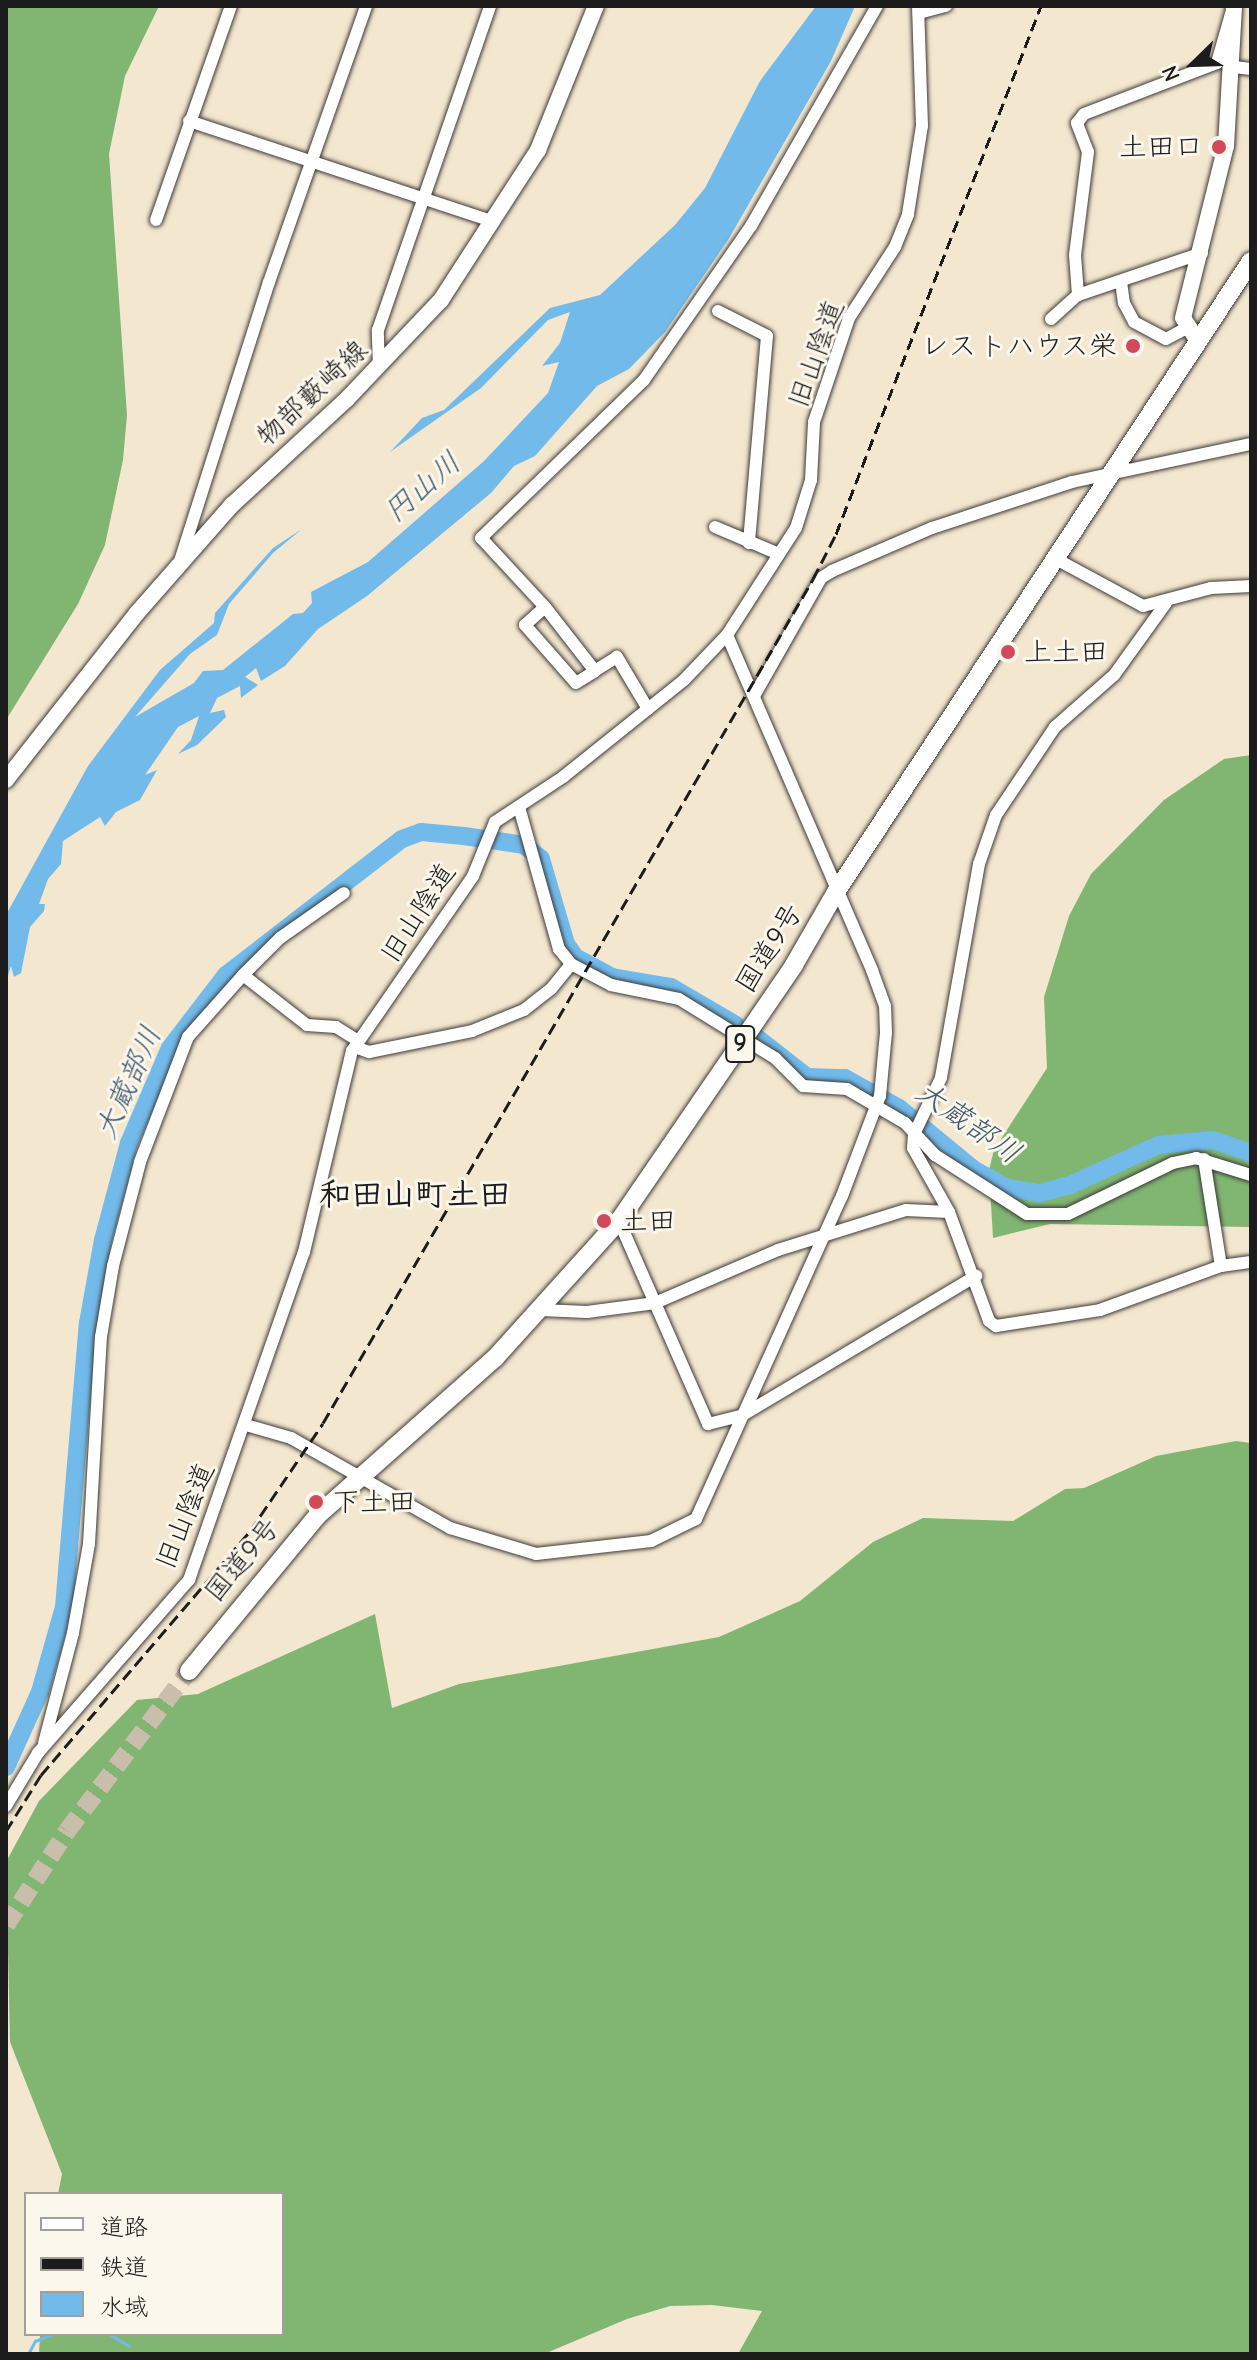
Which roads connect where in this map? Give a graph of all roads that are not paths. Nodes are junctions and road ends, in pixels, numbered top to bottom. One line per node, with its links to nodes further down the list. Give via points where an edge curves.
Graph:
1 (231, 6): 11 (street)
2 (366, 6): 12 (street)
3 (490, 6): 13 (street)
4 (596, 6): 15 (main road, 物部藪崎線, via 538,150)
5 (877, 6): 33 (street, via 751,226 644,380 481,538)
6 (946, 6): 8 (street)
7 (1234, 7): 9 (main road); 19 (street, via 1217,63 1084,114 1077,123 1088,152 1075,255)
8 (918, 9): 28 (street, 旧山陰道, via 922,126 908,214 895,247 849,318 814,422 807,503)
9 (1234, 67): 10 (street); 16 (main road, via 1226,146)
10 (1251, 69)
11 (189, 121): 12 (street); 14 (street)
12 (312, 161): 13 (street); 30 (street)
13 (424, 196): 15 (street); 23 (street, via 378,330)
14 (156, 220)
15 (494, 222): 23 (main road, 物部藪崎線, via 441,300)
16 (1202, 253): 18 (street); 22 (main road, via 1183,318)
17 (1251, 261): 22 (highway, 国道9号 / 9)
18 (1121, 282): 19 (street); 22 (street, via 1134,322 1166,339)
19 (1078, 295): 21 (street)
20 (718, 311): 27 (street, via 767,336)
21 (1051, 319)
22 (1192, 335): 25 (highway, 国道9号 / 9)
23 (379, 367): 30 (main road, 物部藪崎線, via 232,505)
24 (1251, 444): 25 (street)
25 (1110, 472): 29 (highway, 国道9号 / 9); 36 (street, via 932,528 832,571 821,578)
26 (715, 527): 27 (street)
27 (749, 543): 28 (street)
28 (779, 554): 34 (street, 旧山陰道)
29 (1056, 559): 32 (street, via 1143,606); 40 (highway, 国道9号 / 9)
30 (179, 566): 38 (main road, 物部藪崎線)
31 (1251, 586): 32 (street, via 1211,588)
32 (1166, 603): 47 (street, via 1114,675 1055,727 996,815 979,864 941,1078)
33 (545, 607): 35 (street); 35 (street, via 525,625 576,683)
34 (727, 635): 36 (street); 37 (street, 旧山陰道)
35 (595, 671): 37 (street, via 617,657)
36 (754, 696): 40 (street)
37 (648, 709): 39 (street, 旧山陰道)
38 (6, 780)
39 (519, 807): 42 (street, via 559,949); 45 (street, 旧山陰道, via 495,822 473,876)
40 (836, 892): 44 (highway, 国道9号 / 9); 46 (street, via 885,1006)
41 (344, 893): 43 (street, via 280,938)
42 (571, 964): 44 (street, via 611,985 679,999); 45 (street, via 524,1010 472,1031 369,1052)
43 (243, 975): 45 (street, via 307,1025 336,1027); 62 (street, via 188,1037 140,1162 116,1251 101,1337 89,1544)
44 (744, 1038): 46 (street, via 803,1086 847,1089); 51 (highway, 国道9号 / 9)
45 (356, 1044): 59 (street, 旧山陰道, via 336,1102 318,1207)
46 (877, 1106): 47 (street); 52 (street)
47 (914, 1134): 48 (street, via 987,1191 1027,1214 1048,1216 1068,1214 1173,1163); 50 (street, via 922,1168)
48 (1204, 1159): 49 (street); 54 (street)
49 (1251, 1175)
50 (949, 1212): 52 (street, via 906,1210); 55 (street)
51 (619, 1221): 56 (street); 57 (highway, 国道9号 / 9)
52 (825, 1237): 56 (street, via 778,1250); 58 (street)
53 (1251, 1262): 54 (street)
54 (1221, 1266): 55 (street, via 1100,1310 1025,1325 996,1326 989,1321)
55 (976, 1276): 58 (street)
56 (655, 1303): 57 (street, via 587,1312); 58 (street, via 708,1424)
57 (541, 1310): 60 (highway, 国道9号 / 9, via 495,1358)
58 (741, 1416): 60 (street, via 696,1519 651,1541 536,1554 450,1528)
59 (246, 1425): 60 (street, via 291,1438); 62 (street, 旧山陰道, via 189,1580)
60 (358, 1477): 61 (highway, 国道9号 / 9, via 289,1546)
61 (189, 1671)
62 (43, 1748): 63 (street, 旧山陰道)
63 (6, 1806)

